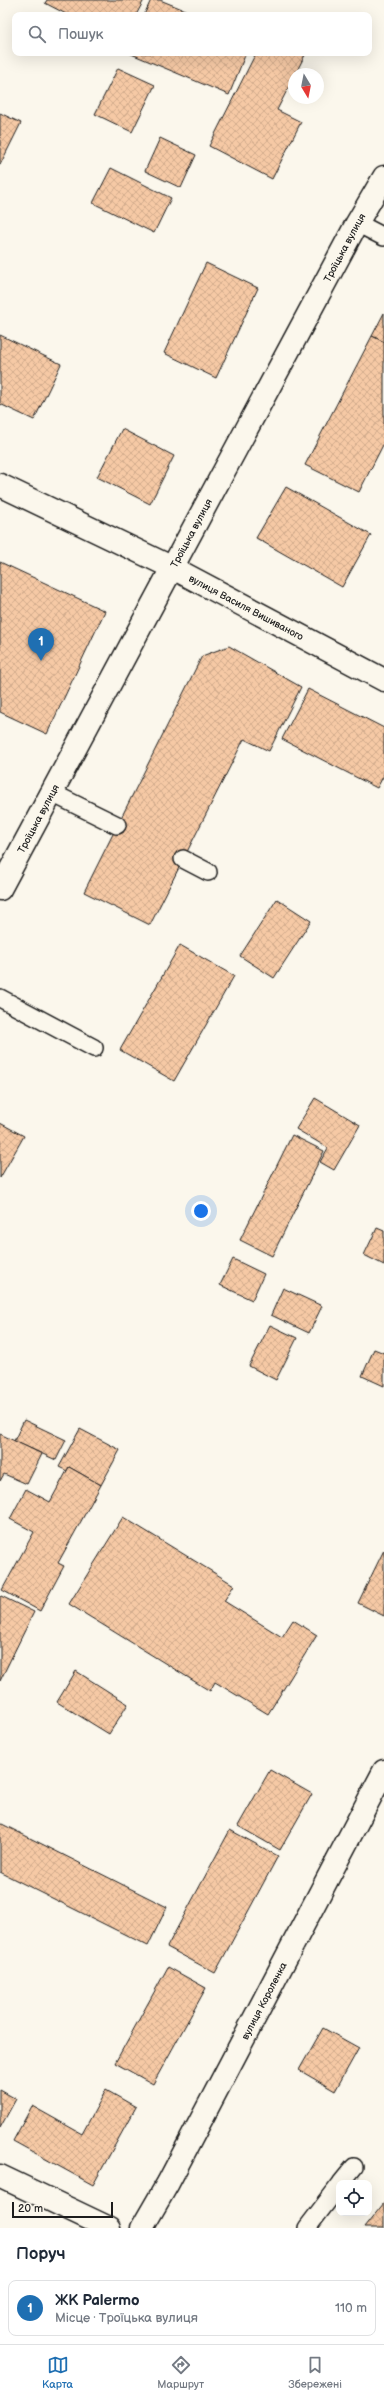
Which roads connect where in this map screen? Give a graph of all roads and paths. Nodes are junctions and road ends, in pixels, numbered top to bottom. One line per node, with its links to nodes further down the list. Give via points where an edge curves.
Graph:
1 (384, 177): 2 (street, Троїцька вулиця)
2 (357, 223): 3 (lane); 5 (street, Троїцька вулиця)
3 (384, 237)
4 (0, 486): 5 (street, вулиця Василя Вишиваного)
5 (173, 568): 6 (street, вулиця Василя Вишиваного); 7 (street, Троїцька вулиця)
6 (384, 680)
7 (52, 793): 8 (lane); 11 (street, Троїцька вулиця)
8 (117, 826)
9 (183, 859): 10 (lane)
10 (208, 872)
11 (0, 889)
12 (0, 998): 13 (lane)
13 (94, 1048)
14 (384, 1771): 20 (street, вулиця Короленка)
15 (354, 2167): 17 (lane)
16 (0, 2176): 19 (street)
17 (344, 2180)
18 (336, 2190): 21 (lane)
19 (109, 2228)
20 (142, 2228)
21 (307, 2228)

